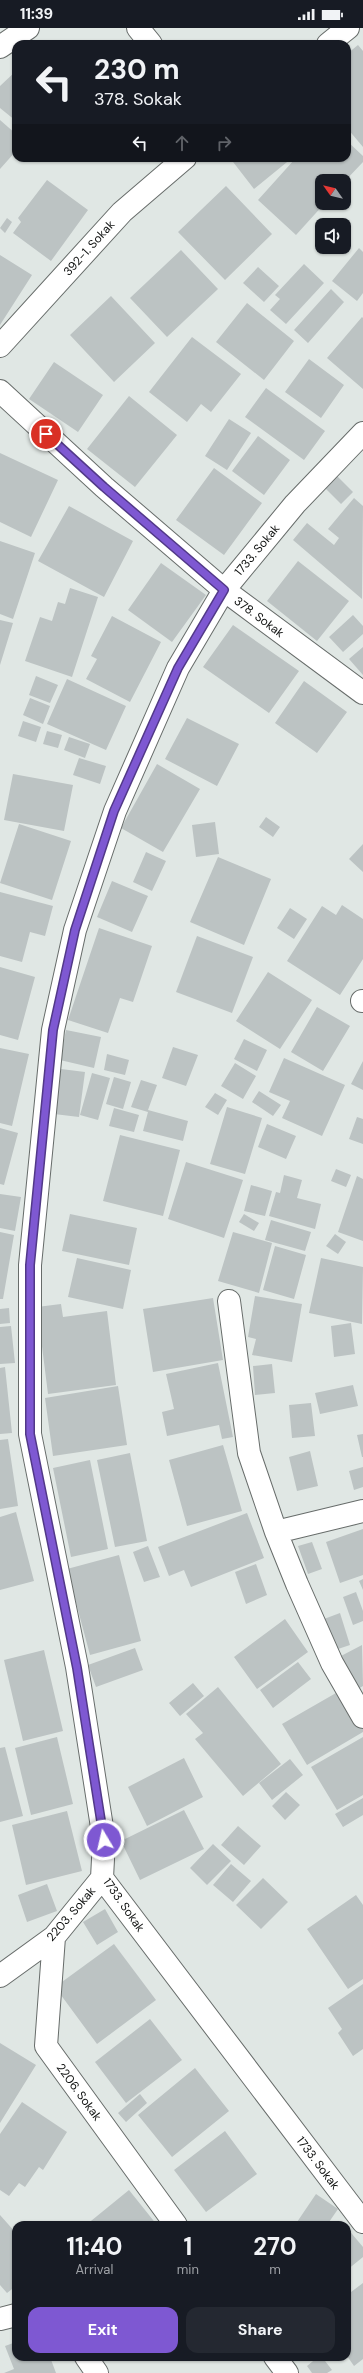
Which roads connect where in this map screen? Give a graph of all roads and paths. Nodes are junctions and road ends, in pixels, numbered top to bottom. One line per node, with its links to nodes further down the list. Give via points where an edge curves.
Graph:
1 (28, 28): 6 (street)
2 (138, 28): 4 (street)
3 (348, 28): 5 (street)
4 (148, 40)
5 (333, 40)
6 (0, 47)
7 (180, 162): 8 (street, 392-1. Sokak, via 122,212)
8 (0, 346)
9 (0, 391): 11 (street, 378. Sokak, via 104,487)
10 (363, 434): 11 (street, 1733. Sokak, via 295,504)
11 (224, 590): 12 (street, 378. Sokak); 17 (street, 1733. Sokak, via 178,668 114,811 75,930 53,1030 30,1265 30,1434 79,1675 104,1840)
12 (363, 693)
13 (229, 1301): 15 (street, via 249,1453)
14 (363, 1511): 15 (street)
15 (276, 1532): 16 (street, via 332,1663)
16 (363, 1717)
17 (102, 1878): 18 (street, 2203. Sokak); 21 (street, 1733. Sokak)
18 (54, 1937): 19 (street, 2203. Sokak); 20 (street, 2206. Sokak, via 46,2046)
19 (0, 1976)
20 (173, 2221)
21 (363, 2222)
22 (12, 2316): 23 (street)
23 (0, 2319)
24 (89, 2361): 26 (street)
25 (277, 2361): 27 (street)
26 (97, 2373)
27 (287, 2373)

